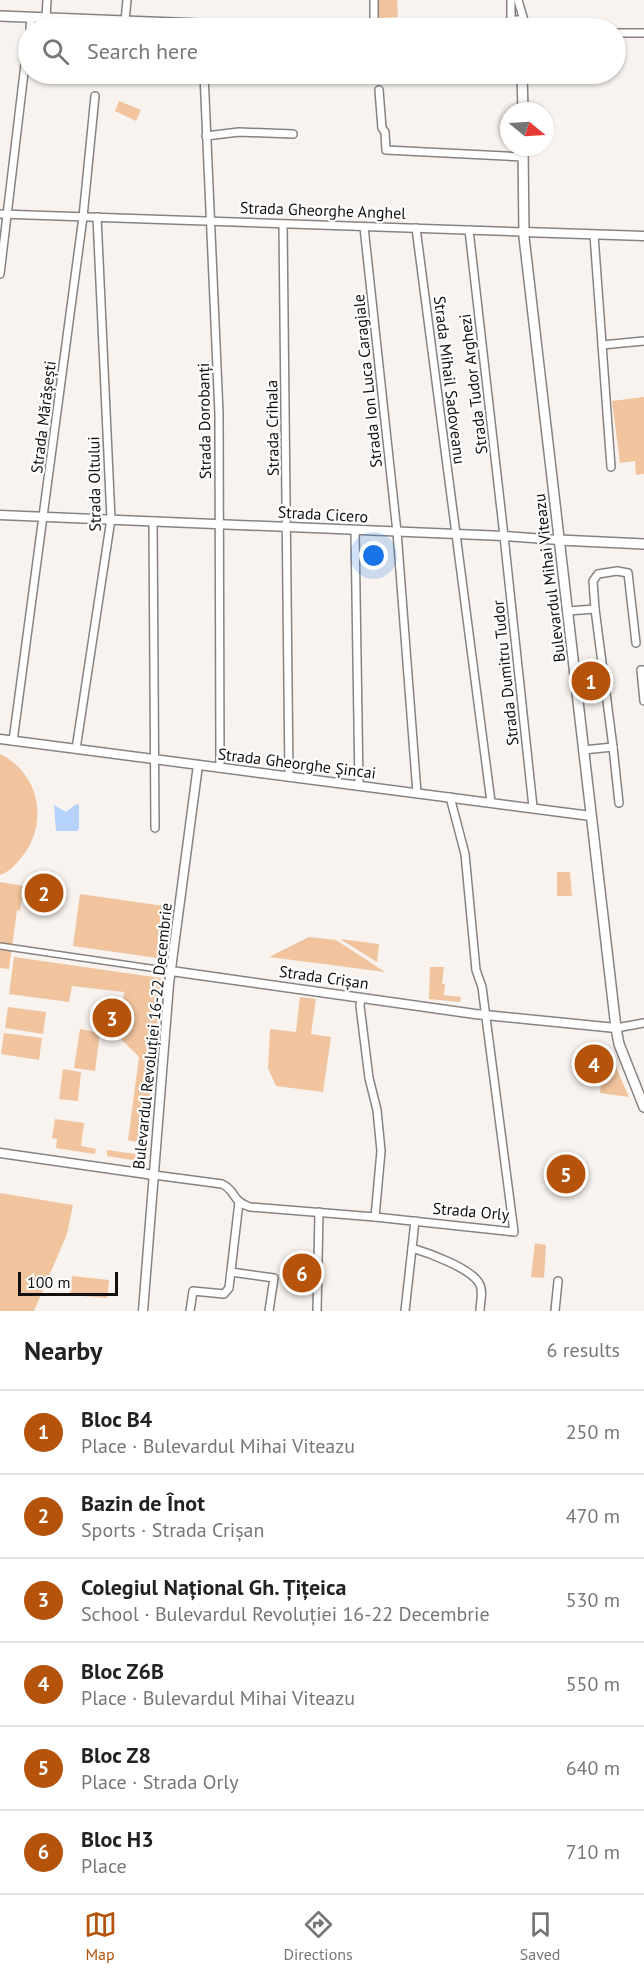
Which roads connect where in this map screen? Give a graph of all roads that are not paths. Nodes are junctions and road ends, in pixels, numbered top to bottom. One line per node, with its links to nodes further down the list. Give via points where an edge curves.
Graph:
1 (47, 0): 8 (street)
2 (127, 0): 9 (street)
3 (374, 0): 10 (street)
4 (511, 0): 11 (street)
5 (518, 0): 12 (street)
6 (0, 16): 7 (main road)
7 (31, 17): 8 (main road)
8 (46, 18)
9 (125, 18)
10 (374, 18)
11 (511, 18)
12 (524, 18)
13 (626, 33): 14 (street)
14 (644, 33)
15 (22, 84): 24 (street)
16 (204, 84): 22 (street, Strada Dorobanți)
17 (522, 84): 20 (main road)
18 (379, 90): 23 (street, via 386,150)
19 (95, 96): 25 (street, Strada Mărășești)
20 (523, 102)
21 (293, 134): 22 (street, via 239,132)
22 (206, 136): 27 (street, Strada Dorobanți)
23 (523, 157): 32 (main road, Bulevardul Mihai Viteazu)
24 (4, 214): 25 (street, Strada Gheorghe Anghel); 35 (street)
25 (82, 217): 26 (street, Strada Gheorghe Anghel); 40 (street, Strada Mărășești)
26 (97, 217): 27 (street, Strada Gheorghe Anghel); 41 (street, Strada Oltului)
27 (209, 221): 28 (street, Strada Gheorghe Anghel); 43 (street, Strada Dorobanți, via 219,412)
28 (283, 224): 29 (street, Strada Gheorghe Anghel); 44 (street, Strada Crihala)
29 (364, 227): 30 (street, Strada Gheorghe Anghel); 46 (street, Strada Ion Luca Caragiale)
30 (416, 228): 31 (street, Strada Gheorghe Anghel); 47 (street, Strada Mihail Sadoveanu)
31 (469, 230): 32 (street, Strada Gheorghe Anghel); 48 (street, Strada Tudor Arghezi)
32 (524, 232): 33 (street, Strada Gheorghe Anghel); 49 (main road, Bulevardul Mihai Viteazu)
33 (594, 235): 34 (street, Strada Gheorghe Anghel); 37 (street)
34 (644, 236)
35 (0, 274)
36 (644, 341): 37 (street)
37 (602, 345): 38 (street)
38 (611, 467)
39 (0, 514): 40 (street, Strada Cicero)
40 (44, 516): 41 (street, Strada Cicero); 57 (street, Strada Mărășești)
41 (111, 519): 42 (street, Strada Cicero); 59 (street, Strada Oltului)
42 (153, 521): 43 (street, Strada Cicero); 61 (street)
43 (219, 524): 44 (street, Strada Cicero); 63 (street, Strada Dorobanți)
44 (286, 527): 45 (street, Strada Cicero); 64 (street, Strada Crihala)
45 (355, 530): 46 (street, Strada Cicero); 65 (street)
46 (397, 532): 47 (street, Strada Cicero); 66 (street, Strada Ion Luca Caragiale)
47 (456, 535): 48 (street, Strada Cicero); 68 (street, Strada Mihail Sadoveanu)
48 (504, 536): 49 (street, Strada Cicero); 70 (street, Strada Dumitru Tudor)
49 (559, 540): 50 (main road, Strada Cicero); 52 (main road, Bulevardul Mihai Viteazu)
50 (644, 543)
51 (595, 609): 52 (street); 53 (street, via 593,581 598,573 628,573); 58 (street)
52 (568, 611): 60 (main road, Bulevardul Mihai Viteazu)
53 (636, 644)
54 (644, 670): 55 (street)
55 (644, 700)
56 (0, 739): 57 (street, Strada Gheorghe Șincai)
57 (13, 741): 59 (street, Strada Gheorghe Șincai)
58 (612, 747): 60 (street); 69 (street)
59 (76, 749): 61 (street, Strada Gheorghe Șincai)
60 (583, 750): 71 (main road, Bulevardul Mihai Viteazu)
61 (155, 759): 62 (street, Strada Gheorghe Șincai); 72 (street)
62 (198, 765): 63 (street, Strada Gheorghe Șincai); 74 (street, Bulevardul Revoluției 16-22 Decembrie)
63 (220, 768): 64 (street, Strada Gheorghe Șincai)
64 (289, 777): 65 (street, Strada Gheorghe Șincai)
65 (359, 786): 66 (street, Strada Gheorghe Șincai)
66 (417, 793): 67 (street, Strada Gheorghe Șincai)
67 (450, 797): 68 (street, Strada Gheorghe Șincai); 76 (street, Strada Orly, via 467,864)
68 (491, 802): 70 (street, Strada Gheorghe Șincai)
69 (619, 803)
70 (533, 807): 71 (street, Strada Gheorghe Șincai)
71 (591, 816): 78 (main road, Bulevardul Mihai Viteazu)
72 (155, 828)
73 (0, 946): 74 (street, Strada Crișan)
74 (171, 971): 75 (street, Strada Crișan); 81 (street, Bulevardul Revoluției 16-22 Decembrie)
75 (361, 998): 76 (street, Strada Crișan); 84 (street, via 381,1151)
76 (484, 1015): 78 (street, Strada Crișan); 85 (street, Strada Orly, via 514,1232)
77 (644, 1023): 78 (street, Strada Crișan)
78 (616, 1028): 79 (main road, Bulevardul Mihai Viteazu)
79 (644, 1107)
80 (0, 1153): 81 (street, Strada Orly)
81 (154, 1175): 82 (street, Strada Orly, via 222,1184); 89 (street, Bulevardul Revoluției 16-22 Decembrie)
82 (239, 1202): 83 (street, Strada Orly, via 250,1207); 87 (street)
83 (319, 1212): 84 (street, Strada Orly); 92 (street)
84 (375, 1217): 85 (street, Strada Orly)
85 (415, 1221): 86 (street)
86 (412, 1248): 93 (street); 94 (street, via 471,1275 482,1291)
87 (231, 1272): 90 (street, via 224,1294 193,1291); 91 (street, via 274,1278)
88 (558, 1281): 95 (street)
89 (143, 1311)
90 (190, 1311)
91 (269, 1311)
92 (317, 1311)
93 (405, 1311)
94 (480, 1311)
95 (555, 1311)

